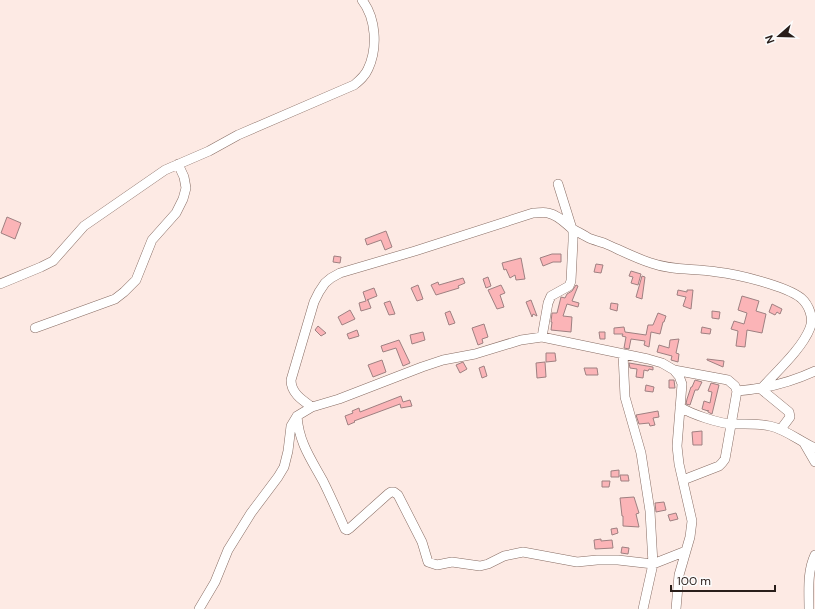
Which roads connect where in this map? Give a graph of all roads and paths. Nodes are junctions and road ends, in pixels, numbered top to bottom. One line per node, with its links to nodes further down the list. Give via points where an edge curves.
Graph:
1 (362, 0): 2 (street, via 370,14 374,34 372,59 362,78 343,91 238,135)
2 (178, 164): 5 (street, via 165,170 84,226 53,260); 6 (street, via 186,188 183,199 176,213 152,240 136,280 115,299)
3 (558, 184): 4 (street)
4 (572, 228): 7 (street, via 574,241 571,281 569,286 551,296); 11 (street, via 588,238 664,268 730,274 792,292 802,299 811,314 811,327 793,354); 13 (street, via 556,216 533,213 340,273 331,278 314,302 291,380 294,392)
5 (0, 284)
6 (35, 328)
7 (542, 337): 8 (street); 13 (street, via 443,360)
8 (623, 354): 9 (street, via 662,363); 24 (street, via 625,397 641,453 650,511)
9 (674, 370): 12 (street, via 728,380); 14 (street, via 682,384)
10 (815, 371): 11 (street)
11 (761, 389): 12 (street); 17 (street, via 789,412 790,417)
12 (737, 391): 16 (street)
13 (312, 407): 15 (street)
14 (680, 407): 16 (street, via 694,414); 21 (street, via 677,446)
15 (297, 416): 24 (street, via 300,434 310,460 347,530 388,494 394,492 402,502 431,564 452,562 480,566 504,556 523,552 577,562 618,560); 25 (street, via 291,426 284,467 228,550 215,582)
16 (731, 424): 17 (street, via 759,424); 21 (street, via 722,463)
17 (782, 429): 18 (street)
18 (804, 443): 19 (street); 20 (street)
19 (815, 448)
20 (815, 462)
21 (683, 480): 22 (street, via 692,521)
22 (686, 551): 24 (street); 27 (street, via 679,575)
23 (815, 555): 28 (street, via 809,576)
24 (653, 564): 26 (street)
25 (199, 609)
26 (643, 609)
27 (676, 609)
28 (809, 609)

